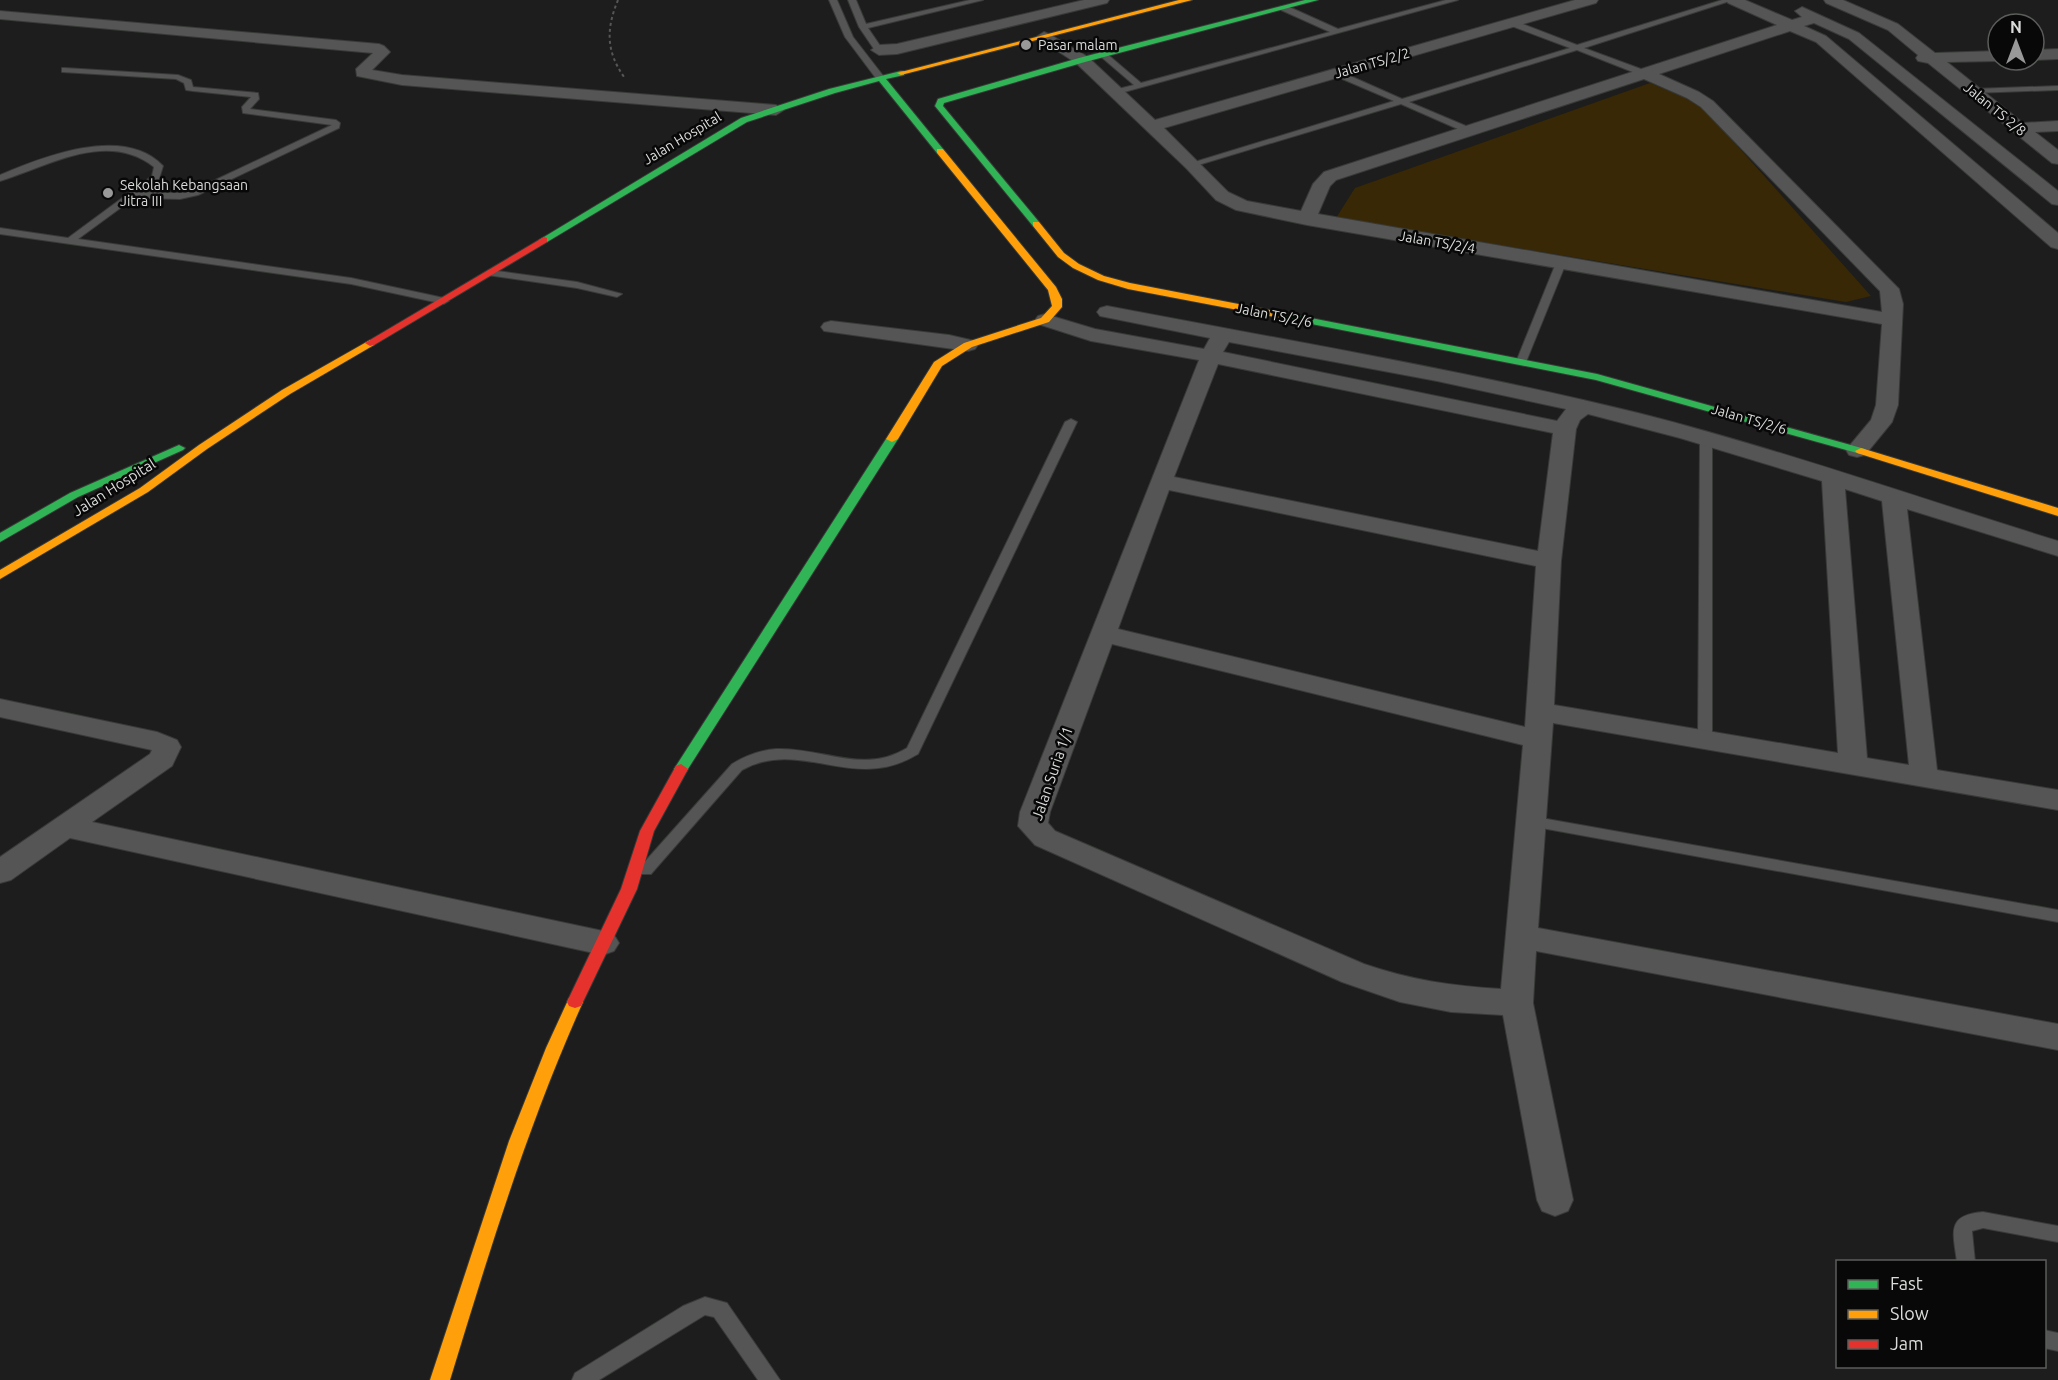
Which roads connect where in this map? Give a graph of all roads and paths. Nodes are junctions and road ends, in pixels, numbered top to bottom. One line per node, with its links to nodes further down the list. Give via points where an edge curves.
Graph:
1 (618, 0): 38 (path, via 606,38 617,68)
2 (833, 0): 33 (lane, via 849,37)
3 (852, 0): 20 (lane)
4 (979, 0): 20 (lane)
5 (1102, 0): 24 (street)
6 (1188, 0): 22 (street, Jalan Hospital)
7 (1314, 0): 15 (street, Jalan TS/2/6)
8 (1454, 0): 21 (lane)
9 (1531, 0): 14 (street)
10 (1591, 0): 14 (street, Jalan TS/2/2)
11 (1731, 0): 19 (street); 23 (lane)
12 (1831, 0): 27 (street, Jalan TS 2/8, via 1893,27)
13 (1785, 4): 17 (street)
14 (1565, 5): 18 (street, Jalan TS/2/2)
15 (1284, 8): 21 (lane); 25 (street, Jalan TS/2/6)
16 (0, 15): 38 (street, via 379,49 381,54 364,69 365,75)
17 (1817, 17): 19 (street); 28 (street, via 1845,30)
18 (1512, 23): 23 (lane); 31 (street, Jalan TS/2/2)
19 (1794, 25): 32 (street); 53 (street, via 1821,39)
20 (863, 27): 24 (lane)
21 (1335, 31): 34 (lane)
22 (1044, 37): 29 (street, Jalan TS/2/4); 33 (street, Jalan Hospital)
23 (1576, 47): 32 (lane); 39 (lane)
24 (879, 50)
25 (1103, 55): 29 (street, Jalan TS/2/6); 34 (lane)
26 (1986, 56): 27 (street)
27 (1933, 58): 28 (street); 36 (street, Jalan TS 2/8)
28 (1884, 59): 49 (street)
29 (1082, 60): 37 (street, Jalan TS/2/4); 64 (street, Jalan TS/2/6, via 938,103 1071,264 1101,279 1128,286)
30 (65, 70): 48 (lane, via 178,77 193,89 255,95 246,111 336,123 195,193)
31 (1336, 73): 39 (lane); 41 (street, Jalan TS/2/2)
32 (1646, 74): 44 (street); 60 (street, via 1707,104 1889,289 1893,304)
33 (881, 79): 40 (street, Jalan Hospital); 59 (street, via 1053,289 1058,308)
34 (1139, 85): 37 (lane)
35 (2058, 88): 36 (lane)
36 (1973, 91): 43 (street, Jalan TS 2/8)
37 (1117, 92): 41 (street, Jalan TS/2/4)
38 (639, 98): 40 (street)
39 (1400, 101): 44 (lane); 46 (lane)
40 (776, 110): 55 (street, Jalan Hospital, via 744,120)
41 (1152, 126): 46 (street, Jalan TS/2/4)
42 (2058, 126): 43 (street)
43 (2018, 128): 45 (street, Jalan TS 2/8)
44 (1470, 131): 50 (street, via 1330,176 1322,184)
45 (2058, 159)
46 (1192, 164): 50 (street, Jalan TS/2/4, via 1229,201)
47 (0, 178): 48 (lane, via 63,154 110,149 134,151 151,157 159,166 156,177)
48 (133, 195): 52 (lane)
49 (2058, 201)
50 (1307, 219): 54 (street, Jalan TS/2/4)
51 (0, 231): 52 (lane)
52 (71, 240): 57 (lane, via 351,281)
53 (2058, 243)
54 (1561, 263): 60 (street, Jalan TS/2/4); 64 (lane)
55 (490, 273): 56 (lane); 57 (street, Jalan Hospital)
56 (616, 294)
57 (444, 301): 66 (street, Jalan Hospital)
58 (1107, 312): 63 (street)
59 (1045, 320): 62 (street); 63 (street, via 1091,335)
60 (1891, 320): 70 (street, via 1887,405 1881,422)
61 (831, 327): 62 (street)
62 (968, 345): 89 (street, via 938,364 854,502 668,789 647,831)
63 (1216, 346): 65 (street); 68 (street); 72 (street, Jalan Suria 1/1)
64 (1521, 362): 70 (street, Jalan TS/2/6, via 1630,386)
65 (1584, 407): 68 (street, via 1570,417); 69 (street)
66 (241, 421): 75 (street, Jalan Hospital, via 100,482); 78 (street, Jalan Hospital, via 144,490)
67 (1071, 422): 89 (lane, via 913,751 886,765 778,754 748,761 737,767)
68 (1565, 429): 77 (street)
69 (1706, 438): 71 (street); 82 (lane)
70 (1857, 450): 74 (street, Jalan TS/2/6)
71 (1833, 477): 73 (street); 83 (street)
72 (1161, 481): 77 (street); 79 (street, Jalan Suria 1/1)
73 (1894, 498): 76 (street); 84 (street)
74 (2058, 512)
75 (0, 538)
76 (2058, 549)
77 (1549, 561): 81 (street)
78 (0, 575)
79 (1104, 634): 81 (street); 93 (street, Jalan Suria 1/1, via 1035,812 1033,826 1045,838 1353,973 1400,989 1451,999)
80 (0, 708): 87 (street, via 157,741 167,747 162,759)
81 (1538, 726): 82 (street); 86 (street)
82 (1705, 741): 83 (street)
83 (1853, 765): 84 (street)
84 (1924, 777): 85 (street)
85 (2058, 800)
86 (1530, 821): 90 (lane); 91 (street)
87 (63, 826): 88 (street); 92 (street)
88 (0, 872)
89 (629, 889): 92 (street)
90 (2058, 916)
91 (1522, 937): 93 (street); 94 (street)
92 (603, 943): 98 (street, via 513,1150)
93 (1517, 1003): 95 (street)
94 (2058, 1037)
95 (1555, 1200)
96 (2058, 1234): 97 (lane, via 1970,1221 1962,1228)
97 (1966, 1260)
98 (440, 1380)
99 (582, 1380): 100 (lane, via 705,1306 720,1310)
100 (770, 1380)

